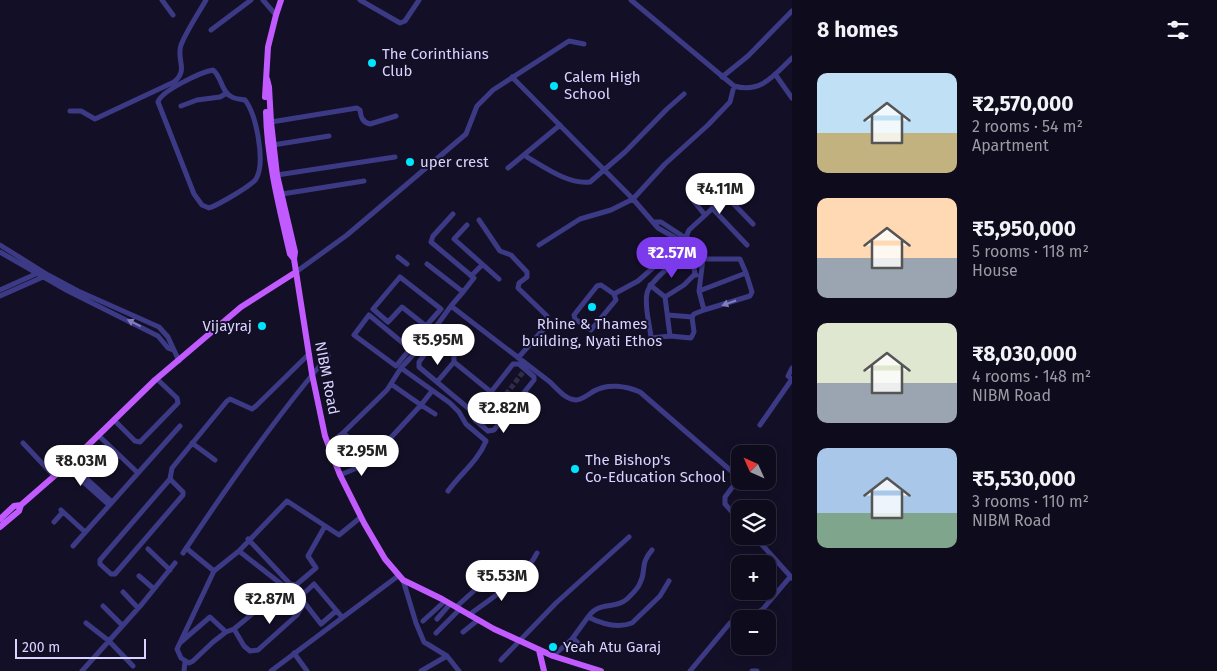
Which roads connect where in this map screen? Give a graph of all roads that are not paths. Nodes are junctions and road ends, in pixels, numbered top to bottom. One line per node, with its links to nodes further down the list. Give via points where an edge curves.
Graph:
1 (162, 0): 11 (street)
2 (206, 0): 24 (street, via 181,46 182,73 174,82 95,119 81,111)
3 (251, 0): 12 (street)
4 (263, 0): 10 (street)
5 (281, 0): 10 (main road)
6 (360, 0): 7 (street, via 400,23 405,21)
7 (419, 0)
8 (632, 0): 17 (street)
9 (792, 11): 17 (street, via 748,56)
10 (276, 14): 18 (main road, via 268,47)
11 (173, 15)
12 (211, 30)
13 (584, 44): 16 (street, via 569,41)
14 (792, 58): 15 (street)
15 (776, 74): 19 (street, via 761,85 750,88); 22 (street)
16 (512, 77): 27 (street); 59 (street, via 477,106 466,134 347,235)
17 (722, 77): 19 (street)
18 (267, 79): 26 (main road, NIBM Road); 32 (main road, via 266,123)
19 (734, 86): 40 (street, via 730,102)
20 (227, 93): 23 (street); 33 (street, via 244,100 254,118); 33 (street, via 213,70 159,98 159,108 194,194 202,205 210,208 250,185 258,176)
21 (684, 94): 35 (street)
22 (792, 98)
23 (181, 106)
24 (70, 110)
25 (396, 116): 26 (street, via 370,124 361,118 357,108)
26 (271, 122): 29 (main road, NIBM Road)
27 (560, 125): 30 (street); 35 (street)
28 (329, 136): 29 (street)
29 (273, 146): 32 (main road, NIBM Road)
30 (525, 154): 34 (street); 35 (street, via 574,181 590,182)
31 (395, 157): 36 (street)
32 (273, 164): 33 (street); 36 (main road, NIBM Road); 54 (main road, via 290,254)
33 (259, 167)
34 (508, 168)
35 (604, 169): 40 (street)
36 (277, 175): 38 (main road, NIBM Road)
37 (364, 181): 38 (street)
38 (282, 194): 54 (main road, NIBM Road)
39 (726, 196): 41 (street); 43 (street, via 712,180 692,199); 45 (street)
40 (633, 199): 47 (street, via 658,228); 50 (street, via 580,220)
41 (712, 208): 43 (street); 48 (street)
42 (453, 214): 63 (street, via 431,242)
43 (705, 215): 47 (street)
44 (480, 220): 87 (street, via 500,251 514,258 527,272 518,288 549,320)
45 (753, 224)
46 (467, 225): 58 (street, via 454,239)
47 (682, 240): 51 (street, via 683,248); 51 (street, via 690,243); 70 (street, via 638,281)
48 (747, 244)
49 (0, 245): 61 (street)
50 (539, 245)
51 (687, 247): 55 (street)
52 (0, 252): 61 (street)
53 (398, 257): 56 (street)
54 (294, 259): 59 (main road, NIBM Road)
55 (702, 259): 60 (street, via 740,259); 65 (street)
56 (407, 264)
57 (427, 264): 69 (street)
58 (482, 264): 63 (street); 64 (street)
59 (296, 272): 85 (main road, NIBM Road); 88 (main road, via 242,307)
60 (746, 273): 68 (street); 75 (street, one-way to 75, via 752,292 750,296)
61 (43, 274): 67 (street); 71 (street); 88 (street, via 159,327 168,337)
62 (695, 274): 65 (street); 66 (street, via 694,268 682,255); 72 (street)
63 (471, 276): 69 (street, via 474,279)
64 (499, 279)
65 (700, 279): 68 (street)
66 (650, 286): 72 (street); 81 (street, via 647,296 651,338)
67 (0, 290)
68 (699, 291): 75 (street)
69 (463, 292): 73 (street)
70 (614, 294): 70 (street, via 616,300 593,329 588,329 574,318 598,286)
71 (0, 296)
72 (665, 297): 77 (street)
73 (451, 306): 76 (street); 87 (street)
74 (439, 310): 76 (street); 79 (street); 79 (street, via 400,277 373,309 388,322 402,307)
75 (704, 310): 78 (street)
76 (445, 314): 80 (street)
77 (668, 315): 78 (street); 81 (street)
78 (692, 317): 81 (street, via 693,337)
79 (426, 326): 80 (street)
80 (435, 330): 84 (street); 89 (street, via 459,350)
81 (670, 336)
82 (436, 339): 95 (street, via 419,364)
83 (410, 349): 83 (street, via 369,315 354,335 396,366); 84 (street)
84 (415, 353): 90 (street)
85 (309, 354): 92 (main road, NIBM Road); 109 (street, via 252,409 234,399 227,401)
86 (328, 356): 92 (street)
87 (518, 358): 125 (street, via 573,399 581,399 596,389 609,386 640,392 737,476 725,497 725,504)
88 (179, 361): 93 (main road)
89 (454, 362): 95 (street); 98 (street)
90 (402, 368): 96 (street); 97 (street)
91 (792, 368): 94 (street, via 788,376)
92 (312, 374): 110 (main road, NIBM Road); 142 (street, via 269,428 185,550)
93 (157, 379): 102 (main road); 102 (street, via 177,398 178,403 140,442)
94 (792, 379): 103 (street)
95 (438, 382): 101 (street)
96 (391, 384): 99 (street); 106 (street)
97 (432, 391): 99 (street); 105 (street, via 455,407)
98 (491, 392): 101 (street); 101 (street, via 513,364 517,363 534,377 494,430 488,431)
99 (421, 405): 100 (street); 112 (street)
100 (435, 414)
101 (475, 416): 105 (street)
102 (114, 420): 107 (main road)
103 (760, 425)
104 (180, 426): 117 (street)
105 (469, 427): 122 (street, via 484,439 485,444 468,470)
106 (343, 433): 110 (street); 112 (street)
107 (98, 435): 111 (street); 113 (main road)
108 (23, 442): 119 (street)
109 (192, 443): 114 (street); 120 (street, via 172,468)
110 (328, 444): 118 (main road, NIBM Road)
111 (119, 455): 115 (street); 117 (street)
112 (373, 457): 118 (street)
113 (75, 458): 116 (main road); 121 (street, via 76,468)
114 (215, 460)
115 (106, 468)
116 (62, 469): 119 (main road); 121 (street)
117 (138, 473): 123 (street)
118 (340, 475): 126 (main road, NIBM Road)
119 (54, 476): 124 (main road)
120 (170, 479): 120 (street, via 183,495 115,574 111,574 100,560)
121 (91, 486): 123 (street)
122 (448, 491)
123 (110, 504): 131 (street)
124 (21, 505): 127 (main road, via 14,506); 130 (main road, via 19,511)
125 (731, 511)
126 (361, 518): 129 (street, via 339,534); 144 (main road, NIBM Road, via 385,560)
127 (0, 519)
128 (54, 522): 131 (street, via 62,511)
129 (325, 526): 133 (street, via 287,501); 133 (street, via 308,556 316,568 296,585 290,584)
130 (0, 528)
131 (85, 532): 135 (street)
132 (629, 537): 169 (street)
133 (248, 539): 138 (street)
134 (762, 545): 145 (street)
135 (73, 546)
136 (148, 549): 141 (street)
137 (652, 550): 156 (street, via 643,564 641,583 627,598 597,608)
138 (239, 551): 142 (street); 147 (street)
139 (537, 553): 155 (street, via 521,574)
140 (175, 563): 141 (street)
141 (170, 570): 148 (street)
142 (214, 571): 170 (street)
143 (139, 576): 148 (street)
144 (401, 578): 151 (main road, NIBM Road); 157 (street); 174 (street, via 422,639)
145 (791, 578): 187 (street, via 763,609 730,623)
146 (669, 580): 156 (street, via 660,596 630,624 610,625)
147 (285, 587): 163 (street); 163 (street, via 302,606 300,611 258,650 250,651 244,646)
148 (154, 589): 153 (street)
149 (476, 589): 151 (street)
150 (123, 592): 153 (street)
151 (453, 605): 155 (main road, NIBM Road); 158 (street); 160 (street); 166 (street)
152 (103, 606): 162 (street)
153 (138, 608): 162 (street)
154 (336, 611): 154 (street, via 314,584 300,597 321,624); 157 (street)
155 (470, 616): 159 (main road, NIBM Road)
156 (588, 616): 167 (street)
157 (342, 617): 173 (street)
158 (437, 619)
159 (478, 620): 165 (street); 169 (main road, NIBM Road)
160 (424, 621)
161 (86, 623): 168 (street)
162 (122, 625): 168 (street)
163 (234, 629): 164 (street)
164 (226, 632): 170 (street, via 210,617); 177 (street, via 193,661)
165 (464, 632)
166 (436, 633)
167 (573, 638): 172 (street); 175 (street)
168 (109, 641): 178 (street); 179 (street)
169 (518, 641): 171 (main road, NIBM Road); 176 (street)
170 (179, 644): 177 (street, via 177,649)
171 (539, 650): 175 (main road, NIBM Road); 185 (main road)
172 (585, 650)
173 (294, 653): 181 (street); 182 (street)
174 (447, 656): 183 (street); 184 (street)
175 (553, 656): 186 (main road, NIBM Road)
176 (501, 660)
177 (185, 662): 180 (street)
178 (133, 666)
179 (82, 671)
180 (184, 671)
181 (271, 671)
182 (307, 671)
183 (421, 671)
184 (460, 671)
185 (544, 671)
186 (601, 671)
187 (690, 671)
188 (752, 671): 189 (street)
189 (757, 671)

